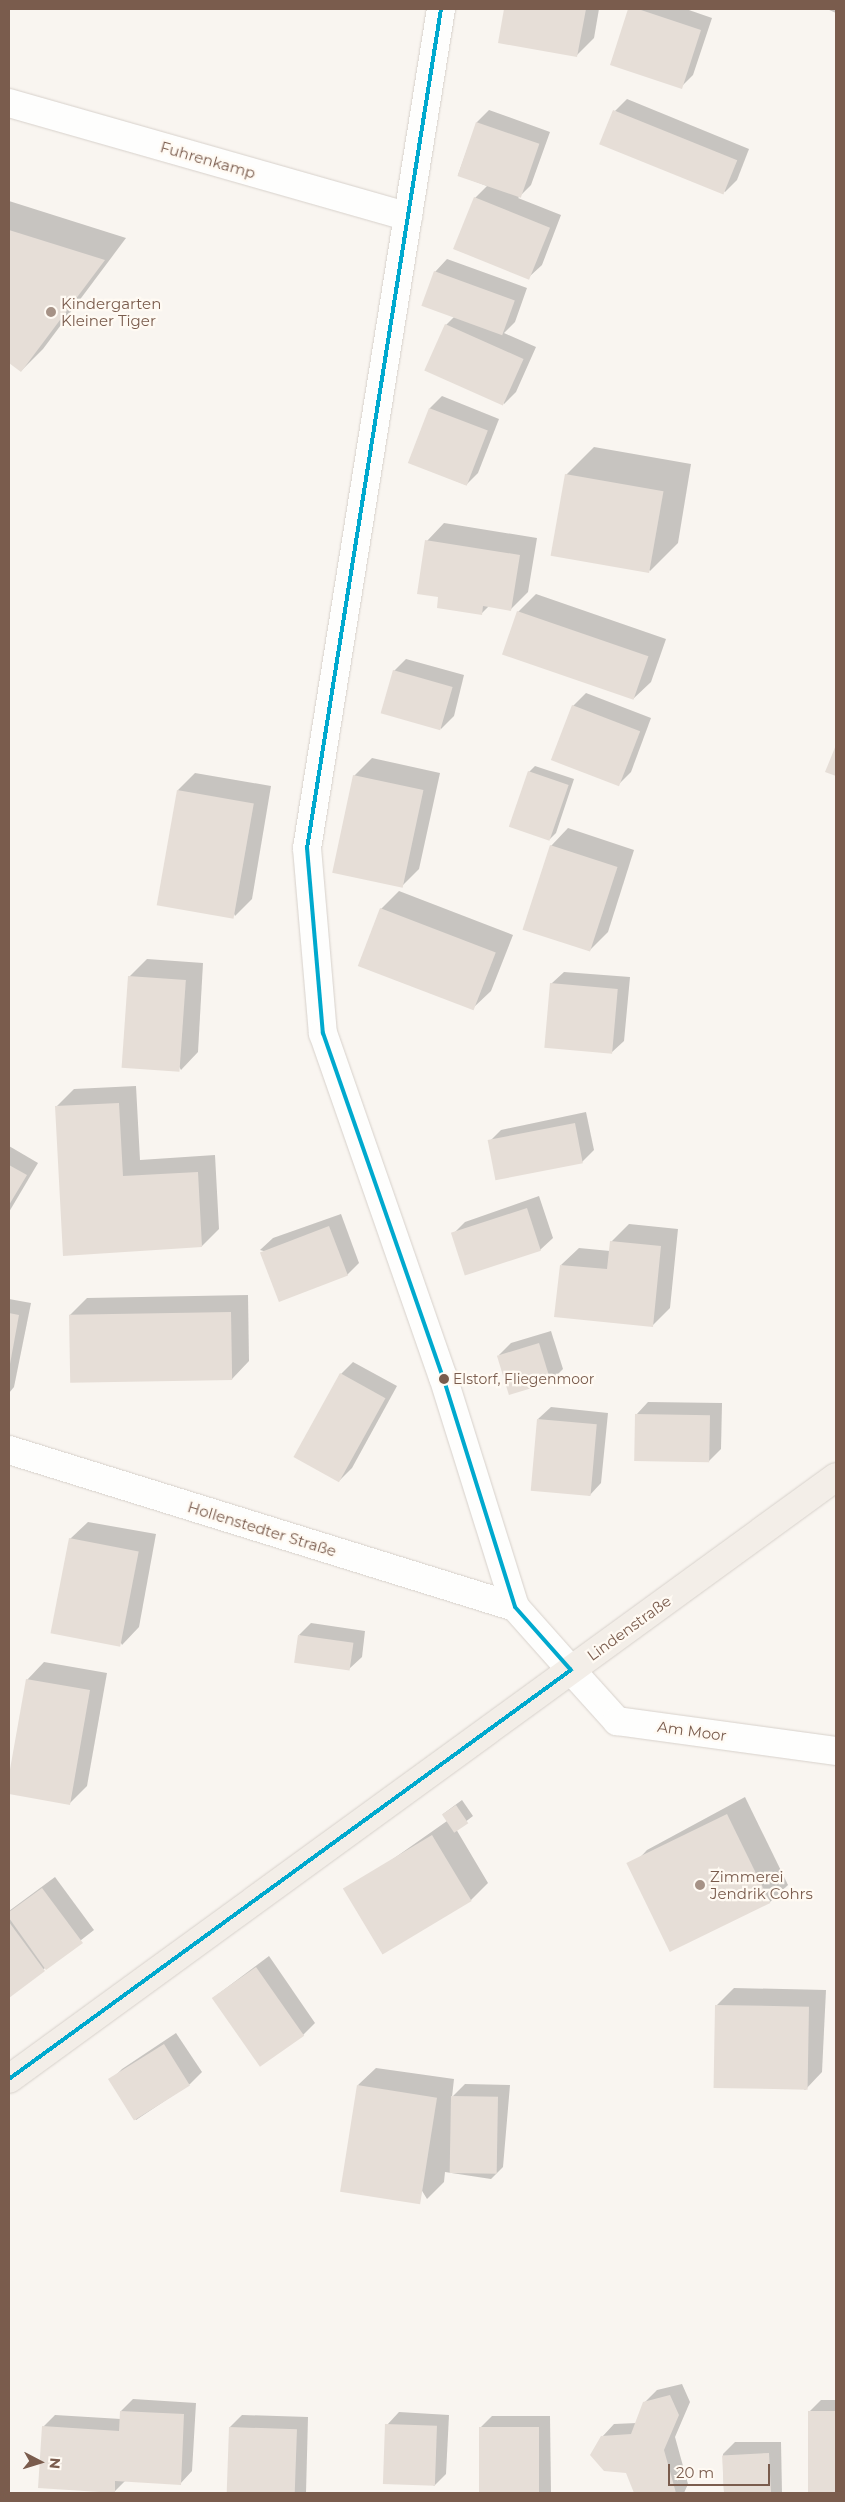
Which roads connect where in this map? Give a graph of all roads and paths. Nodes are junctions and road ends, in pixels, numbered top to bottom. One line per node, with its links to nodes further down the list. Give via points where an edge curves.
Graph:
1 (441, 9): 3 (street)
2 (9, 102): 3 (street, Fuhrenkamp)
3 (408, 217): 6 (street, via 307,848 324,1033 443,1377)
4 (9, 1450): 6 (street, Hollenstedter Straße)
5 (836, 1477): 7 (main road, Lindenstraße)
6 (514, 1607): 7 (street, Am Moor)
7 (570, 1670): 8 (street, Am Moor, via 617,1721); 9 (main road, Lindenstraße)
8 (836, 1751)
9 (9, 2079)

